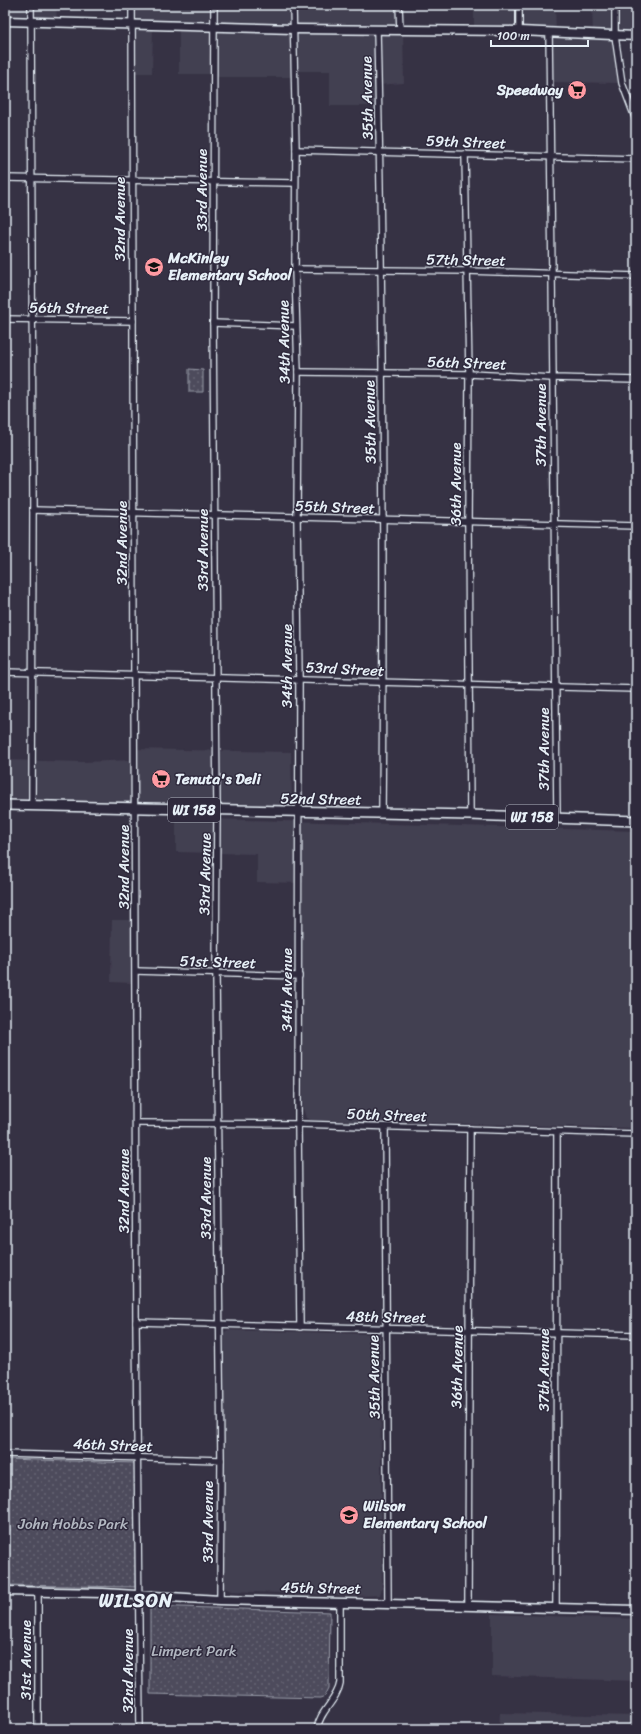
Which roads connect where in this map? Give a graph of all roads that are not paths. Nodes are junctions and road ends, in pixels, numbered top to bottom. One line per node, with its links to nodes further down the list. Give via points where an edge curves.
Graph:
1 (31, 5): 9 (street)
2 (132, 5): 10 (street, 32nd Avenue)
3 (214, 5): 11 (street, 33rd Avenue)
4 (293, 5): 12 (street, 34th Avenue)
5 (399, 5): 14 (street)
6 (519, 5): 15 (street)
7 (615, 5): 17 (street)
8 (5, 21): 9 (street)
9 (32, 22): 10 (street); 26 (street)
10 (132, 24): 11 (street); 27 (street, 32nd Avenue)
11 (214, 26): 12 (street); 28 (street, 33rd Avenue)
12 (294, 28): 13 (street); 20 (street, 34th Avenue)
13 (377, 30): 14 (street); 21 (street, 35th Avenue)
14 (400, 30): 15 (street)
15 (520, 31): 16 (street)
16 (549, 32): 17 (street); 23 (street, 37th Avenue)
17 (615, 36): 18 (street); 19 (street, via 622,83)
18 (636, 36)
19 (636, 120)
20 (296, 150): 21 (street, 59th Street); 29 (street, 34th Avenue)
21 (380, 152): 22 (street, 59th Street); 31 (street, 35th Avenue)
22 (465, 154): 23 (street, 59th Street); 32 (street, 36th Avenue)
23 (550, 157): 24 (street, 59th Street); 33 (street, 37th Avenue)
24 (636, 159)
25 (5, 178): 26 (street)
26 (32, 179): 27 (street); 36 (street)
27 (132, 181): 28 (street); 37 (street, 32nd Avenue)
28 (214, 182): 29 (street); 38 (street, 33rd Avenue)
29 (295, 183): 30 (street, 34th Avenue)
30 (295, 269): 31 (street, 57th Street); 39 (street, 34th Avenue)
31 (381, 271): 32 (street, 57th Street); 41 (street, 35th Avenue)
32 (467, 271): 33 (street, 57th Street); 42 (street, 36th Avenue)
33 (552, 274): 34 (street, 57th Street); 43 (street, 37th Avenue)
34 (636, 276)
35 (5, 318): 36 (street, 56th Street)
36 (32, 319): 37 (street, 56th Street); 45 (street)
37 (133, 321): 46 (street, 32nd Avenue)
38 (213, 323): 39 (street); 47 (street, 33rd Avenue)
39 (296, 326): 40 (street, 34th Avenue)
40 (298, 372): 41 (street, 56th Street); 48 (street, 34th Avenue)
41 (381, 374): 42 (street, 56th Street); 49 (street, 35th Avenue)
42 (469, 374): 43 (street, 56th Street); 50 (street, 36th Avenue)
43 (553, 378): 44 (street, 56th Street); 51 (street, 37th Avenue)
44 (636, 380)
45 (33, 510): 46 (street, 55th Street); 54 (street)
46 (133, 513): 47 (street, 55th Street); 55 (street, 32nd Avenue)
47 (215, 515): 48 (street, 55th Street); 56 (street, 33rd Avenue)
48 (297, 518): 49 (street, 55th Street); 57 (street, 34th Avenue)
49 (383, 520): 50 (street, 55th Street); 58 (street, 35th Avenue)
50 (468, 522): 51 (street, 55th Street); 59 (street, 36th Avenue)
51 (554, 524): 52 (street, 55th Street); 60 (street, 37th Avenue)
52 (636, 526)
53 (5, 672): 54 (street, 53rd Street)
54 (33, 673): 55 (street, 53rd Street); 63 (street)
55 (134, 676): 56 (street, 53rd Street); 64 (street, 32nd Avenue)
56 (216, 678): 57 (street, 53rd Street); 65 (street, 33rd Avenue)
57 (299, 679): 58 (street, 53rd Street); 66 (street, 34th Avenue)
58 (383, 683): 59 (street, 53rd Street); 67 (street, 35th Avenue)
59 (469, 685): 60 (street, 53rd Street); 68 (street, 36th Avenue)
60 (556, 686): 61 (street, 53rd Street); 69 (street, 37th Avenue)
61 (636, 689)
62 (5, 805): 63 (main road, 52nd Street / WI 158)
63 (32, 806): 64 (main road, 52nd Street / WI 158)
64 (135, 808): 65 (main road, 52nd Street / WI 158); 71 (street, 32nd Avenue)
65 (217, 810): 66 (main road, 52nd Street / WI 158); 72 (street, 33rd Avenue)
66 (298, 812): 67 (main road, 52nd Street / WI 158); 73 (street, 34th Avenue)
67 (382, 814): 68 (main road, 52nd Street / WI 158)
68 (470, 815): 69 (main road, 52nd Street / WI 158)
69 (556, 818): 70 (main road, 52nd Street / WI 158)
70 (636, 820)
71 (136, 971): 72 (street, 51st Street); 74 (street, 32nd Avenue)
72 (216, 974): 73 (street, 51st Street); 75 (street, 33rd Avenue)
73 (299, 976): 76 (street, 34th Avenue)
74 (136, 1123): 75 (street, 50th Street); 81 (street, 32nd Avenue)
75 (217, 1123): 76 (street, 50th Street); 82 (street, 33rd Avenue)
76 (298, 1124): 77 (street, 50th Street); 83 (street, 34th Avenue)
77 (385, 1127): 78 (street, 50th Street); 84 (street, 35th Avenue)
78 (470, 1129): 79 (street, 50th Street); 85 (street, 36th Avenue)
79 (557, 1132): 80 (street, 50th Street); 86 (street, 37th Avenue)
80 (636, 1134)
81 (136, 1322): 82 (street, 48th Street); 89 (street, 32nd Avenue)
82 (219, 1324): 83 (street, 48th Street); 90 (street, 33rd Avenue)
83 (300, 1327): 84 (street, 48th Street)
84 (386, 1329): 85 (street, 48th Street); 96 (street, 35th Avenue)
85 (470, 1332): 86 (street, 48th Street); 97 (street, 36th Avenue)
86 (556, 1333): 87 (street, 48th Street); 98 (street, 37th Avenue)
87 (636, 1335)
88 (5, 1454): 89 (street, 46th Street)
89 (138, 1458): 90 (street, 46th Street); 93 (street, 32nd Avenue)
90 (221, 1460): 94 (street, 33rd Avenue)
91 (5, 1591): 92 (street, 45th Street)
92 (38, 1592): 93 (street, 45th Street); 100 (street, 31st Avenue)
93 (139, 1596): 94 (street, 45th Street); 101 (street, 32nd Avenue)
94 (220, 1600): 95 (street, 45th Street)
95 (340, 1602): 96 (street, 45th Street); 102 (street, via 339,1690 321,1716)
96 (388, 1603): 97 (street, 45th Street)
97 (468, 1606): 98 (street, 45th Street)
98 (556, 1608): 99 (street, 45th Street)
99 (636, 1610)
100 (38, 1729)
101 (140, 1729)
102 (317, 1729)

